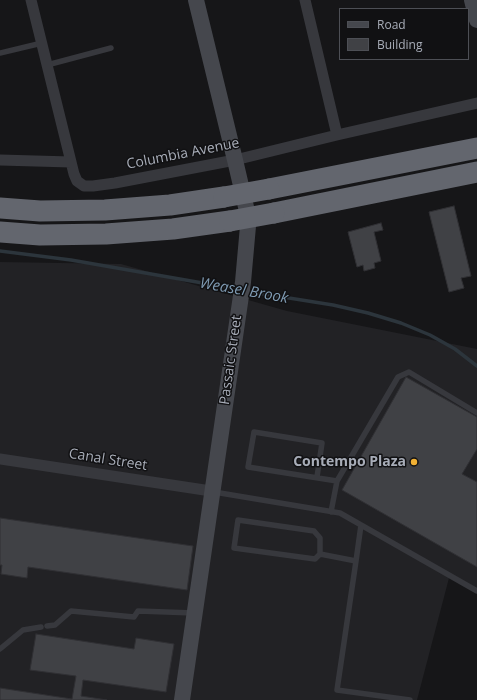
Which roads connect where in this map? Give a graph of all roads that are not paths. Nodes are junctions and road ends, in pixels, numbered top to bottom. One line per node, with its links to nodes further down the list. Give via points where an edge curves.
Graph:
1 (31, 0): 6 (street, Columbia Avenue)
2 (196, 0): 15 (street, Passaic Street)
3 (305, 0): 12 (street)
4 (472, 0): 5 (street)
5 (477, 20)
6 (42, 43): 9 (lane); 10 (street, Columbia Avenue)
7 (0, 46): 9 (lane)
8 (111, 48): 10 (lane)
9 (1, 53)
10 (47, 65): 16 (street, Columbia Avenue)
11 (477, 102): 12 (street, Columbia Avenue)
12 (338, 135): 15 (street, Columbia Avenue)
13 (477, 148): 18 (highway, bridge, via 269,189 170,205 105,210 40,211)
14 (0, 160): 16 (street)
15 (235, 160): 16 (street, Columbia Avenue, via 94,186 84,186 77,180); 24 (street, Passaic Street, via 248,226 243,282)
16 (71, 162)
17 (477, 172): 19 (highway, bridge, via 274,213 173,229 106,234 40,235)
18 (0, 208)
19 (0, 232)
20 (477, 413): 23 (lane, via 408,372 398,377)
21 (0, 459): 24 (street, Canal Street)
22 (317, 477): 22 (lane, via 248,467 254,432 322,442); 23 (lane)
23 (337, 481): 25 (lane)
24 (212, 491): 25 (lane); 30 (street, Passaic Street)
25 (331, 512): 26 (lane, via 340,513)
26 (361, 525): 28 (lane); 29 (lane)
27 (320, 554): 27 (lane, via 314,559 234,548 238,520 314,531 320,538); 28 (lane)
28 (356, 561): 33 (lane, via 337,690)
29 (477, 591)
30 (194, 613): 31 (lane, via 138,611 134,617 71,611 55,625 23,630); 32 (street, Passaic Street)
31 (0, 649)
32 (182, 700)
33 (410, 700)

